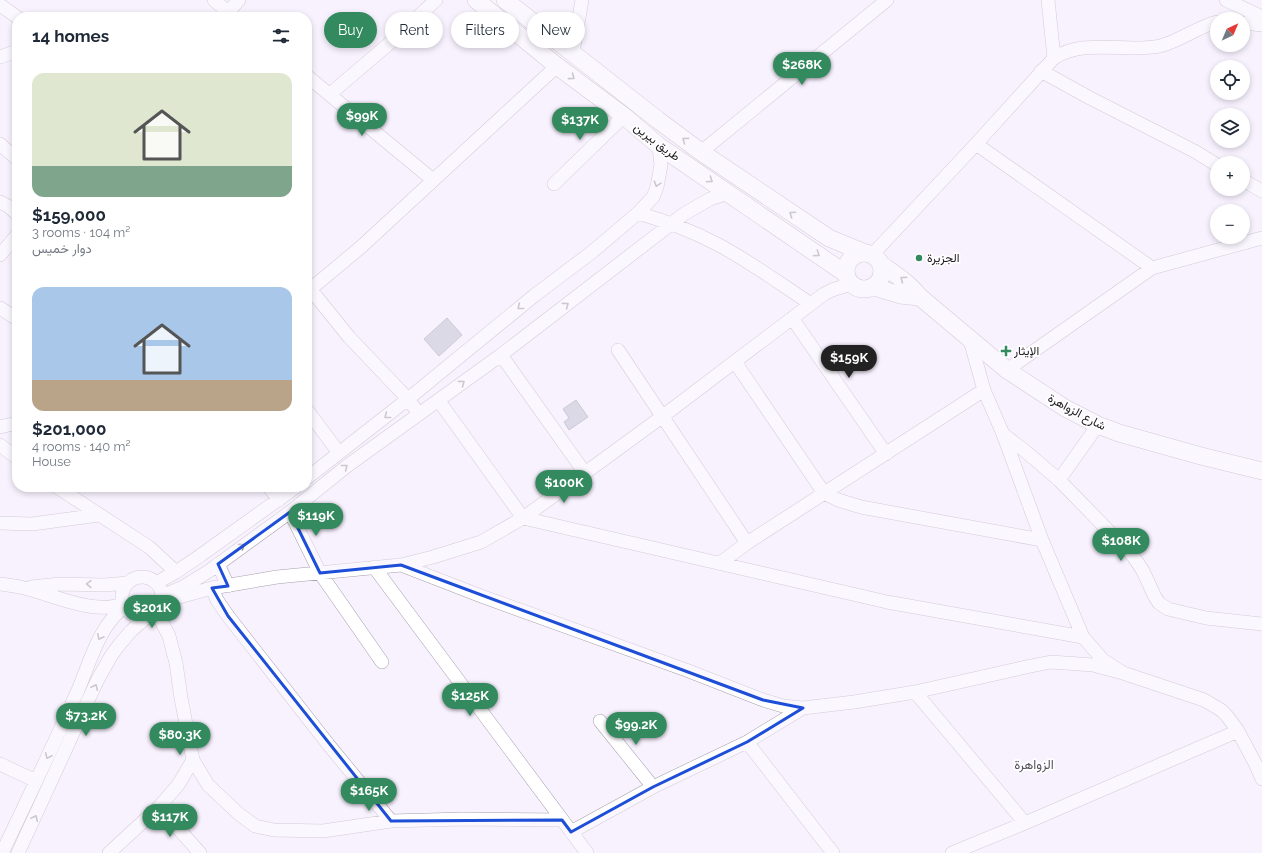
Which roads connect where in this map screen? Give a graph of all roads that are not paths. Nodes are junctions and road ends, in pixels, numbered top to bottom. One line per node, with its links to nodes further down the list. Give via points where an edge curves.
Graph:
1 (214, 0): 11 (street)
2 (239, 0): 12 (street)
3 (436, 0): 25 (street)
4 (476, 0): 22 (main road, طريق بيرين)
5 (505, 0): 18 (main road, طريق بيرين)
6 (887, 0): 30 (street)
7 (1048, 0): 21 (street)
8 (1226, 0): 14 (street)
9 (580, 1): 18 (street)
10 (0, 5): 13 (street)
11 (229, 12)
12 (232, 12)
13 (12, 13)
14 (1262, 17)
15 (1210, 24): 21 (street, via 1159,46 1091,47 1068,50)
16 (1250, 24): 17 (street)
17 (1262, 26)
18 (572, 52): 30 (main road, طريق بيرين, one-way to 18)
19 (12, 53): 20 (street)
20 (0, 57)
21 (1054, 58): 23 (street)
22 (557, 66): 26 (main road, طريق بيرين, one-way to 26); 33 (street)
23 (1042, 71): 28 (street); 32 (street)
24 (312, 80): 25 (street)
25 (330, 94): 33 (street)
26 (624, 116): 29 (main road, طريق بيرين); 34 (street)
27 (0, 144): 31 (street)
28 (976, 144): 45 (street); 46 (street)
29 (659, 146): 37 (main road, طريق بيرين, one-way to 37); 40 (street, one-way to 40, via 661,165 657,187 653,197)
30 (702, 152): 45 (main road, طريق بيرين, one-way to 30, via 830,238)
31 (12, 155)
32 (1210, 161)
33 (433, 180): 48 (street, via 361,247)
34 (554, 184)
35 (1250, 184): 36 (street)
36 (1262, 191)
37 (728, 193): 41 (street, via 710,199 684,214); 47 (main road, طريق بيرين, one-way to 47)
38 (0, 202): 39 (street)
39 (12, 210)
40 (638, 212): 41 (street); 62 (street, one-way to 62, via 592,252 534,295)
41 (674, 224): 52 (street, via 735,254); 58 (street, one-way to 41)
42 (1262, 238): 46 (street)
43 (12, 241): 44 (street)
44 (0, 255)
45 (872, 257): 47 (main road, via 858,253 850,260 846,269); 49 (main road, via 883,274); 51 (main road, شارع الزواهرة, one-way to 45, via 904,280)
46 (1152, 268): 60 (street)
47 (849, 279): 49 (main road, via 856,287 862,289); 52 (street)
48 (312, 286)
49 (874, 287): 51 (main road, via 900,296)
50 (312, 294): 62 (street)
51 (920, 297): 56 (main road, شارع الزواهرة)
52 (811, 304): 55 (street)
53 (0, 308): 54 (street)
54 (12, 316)
55 (792, 318): 59 (street); 74 (street)
56 (970, 340): 60 (main road, شارع الزواهرة); 61 (street)
57 (618, 350): 65 (street)
58 (501, 355): 63 (street, one-way to 58); 76 (street)
59 (735, 362): 65 (street); 82 (street)
60 (1007, 370): 68 (main road, شارع الزواهرة, via 1065,408)
61 (984, 390): 70 (street); 74 (street)
62 (408, 399): 64 (street); 72 (street, one-way to 72)
63 (439, 401): 64 (street); 86 (street)
64 (419, 414): 84 (street, one-way to 64, via 347,466)
65 (663, 416): 76 (street); 89 (street)
66 (312, 417): 72 (street)
67 (12, 424): 69 (street)
68 (1098, 425): 75 (main road, شارع الزواهرة, via 1186,452); 78 (street)
69 (0, 427)
70 (1003, 434): 78 (street); 88 (street)
71 (0, 445): 73 (street)
72 (339, 453): 77 (street)
73 (12, 454)
74 (886, 454): 82 (street)
75 (1262, 471)
76 (586, 473): 86 (street)
77 (312, 474)
78 (1058, 480): 105 (street, via 1133,556 1159,603 1168,609 1206,618)
79 (64, 492): 85 (street)
80 (273, 492): 83 (street)
81 (289, 492): 83 (street)
82 (824, 493): 88 (street, via 861,507); 89 (street)
83 (279, 500): 90 (street)
84 (290, 512): 93 (street, one-way to 84); 96 (street)
85 (99, 515): 87 (street, via 32,524); 95 (street, via 149,547)
86 (523, 518): 91 (street); 92 (street, via 481,542)
87 (0, 523)
88 (1042, 540): 106 (street)
89 (747, 543): 91 (street)
90 (201, 555): 93 (street); 95 (street)
91 (720, 563): 106 (street, via 887,602)
92 (401, 565): 94 (street); 110 (street, via 763,700)
93 (214, 567): 100 (street); 104 (street)
94 (374, 567): 96 (street); 120 (street)
95 (176, 572): 98 (street)
96 (320, 573): 100 (street, via 277,577); 107 (street)
97 (128, 583): 98 (street, via 142,577); 101 (street, one-way to 101, via 60,584); 103 (street, via 123,592)
98 (156, 583): 104 (street, via 159,587)
99 (0, 584): 101 (street)
100 (228, 586): 102 (street)
101 (23, 588): 103 (street, via 82,604 102,607)
102 (212, 588): 104 (street); 121 (street, via 228,616)
103 (124, 605): 104 (street, via 136,615); 117 (street, one-way to 117, via 111,619 100,638)
104 (157, 606): 114 (street, via 176,663); 125 (street, one-way to 104, via 111,656 131,631)
105 (1262, 624)
106 (1083, 637): 108 (street, via 1103,660)
107 (382, 662)
108 (1123, 673): 109 (street, via 1093,665 1051,662); 112 (street, via 1204,700 1221,710)
109 (915, 692): 110 (street); 122 (street)
110 (803, 708): 113 (street)
111 (600, 721): 118 (street)
112 (1238, 731): 116 (street); 122 (street)
113 (747, 742): 118 (street); 129 (street)
114 (193, 760): 119 (street, via 178,785); 121 (street, via 208,785 255,826 274,830 323,831)
115 (0, 764): 117 (street)
116 (1262, 779)
117 (36, 782): 124 (street)
118 (653, 787): 123 (street)
119 (159, 807): 126 (street); 127 (street)
120 (562, 820): 121 (street); 123 (street)
121 (391, 821)
122 (1025, 823): 130 (street)
123 (571, 832): 128 (street)
124 (2, 853)
125 (18, 853)
126 (109, 853)
127 (200, 853)
128 (587, 853)
129 (833, 853)
130 (952, 853)

